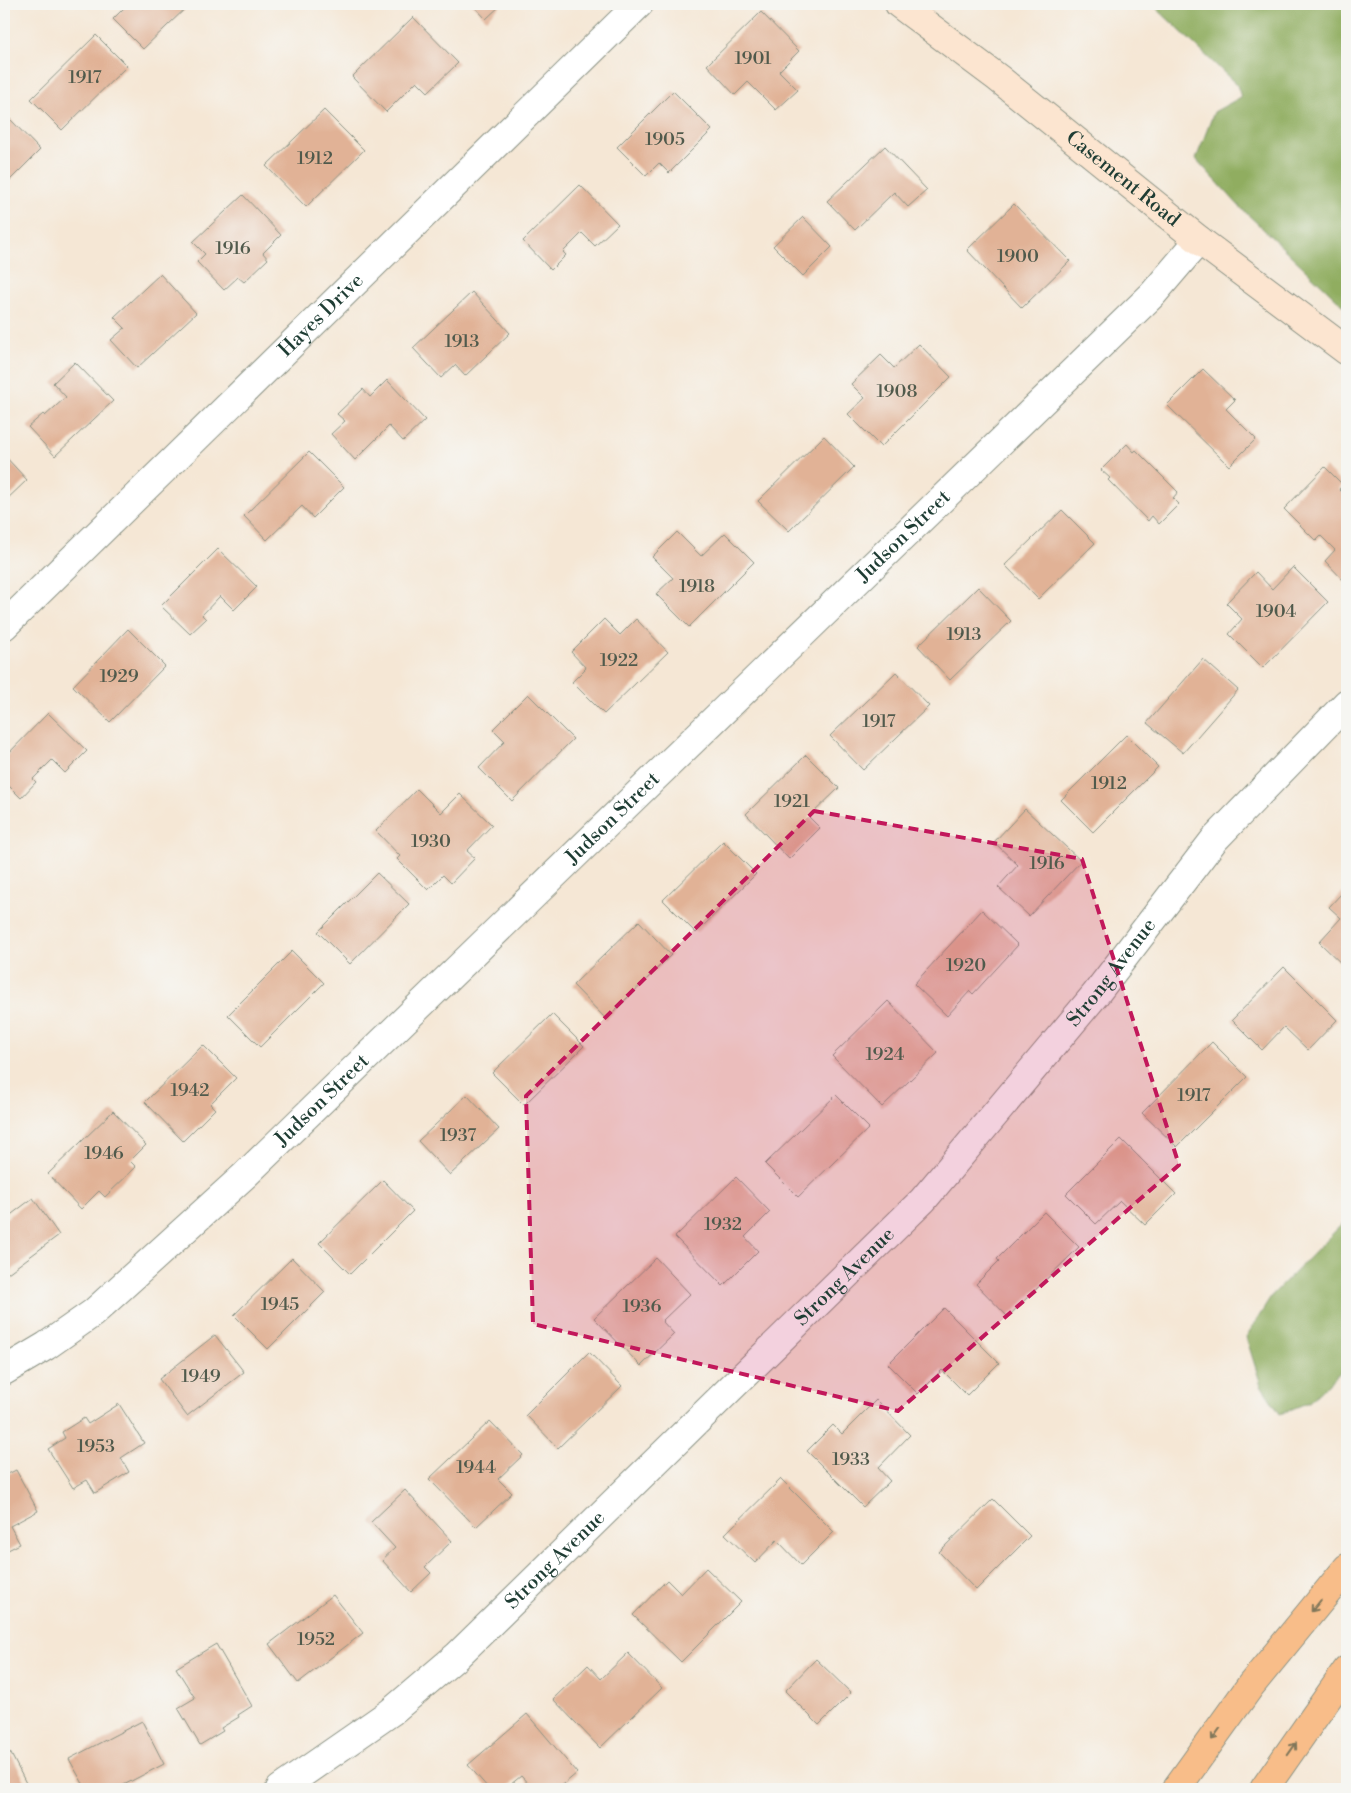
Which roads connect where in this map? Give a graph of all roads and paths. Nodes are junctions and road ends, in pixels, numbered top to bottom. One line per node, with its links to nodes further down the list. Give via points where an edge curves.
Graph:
1 (639, 4): 5 (street, Hayes Drive)
2 (899, 4): 3 (street, Casement Road, via 998,78)
3 (1199, 240): 4 (street, Casement Road); 7 (street, Judson Street, via 1153,294 245,1175 94,1313)
4 (1347, 351)
5 (4, 626)
6 (1347, 703): 10 (street, Strong Avenue, via 1214,840 1095,995 923,1200 458,1656 391,1712)
7 (4, 1371)
8 (1347, 1568): 11 (highway, one-way to 11, via 1251,1686)
9 (1347, 1670): 12 (highway, one-way to 9)
10 (280, 1789)
11 (1176, 1789)
12 (1264, 1789)

